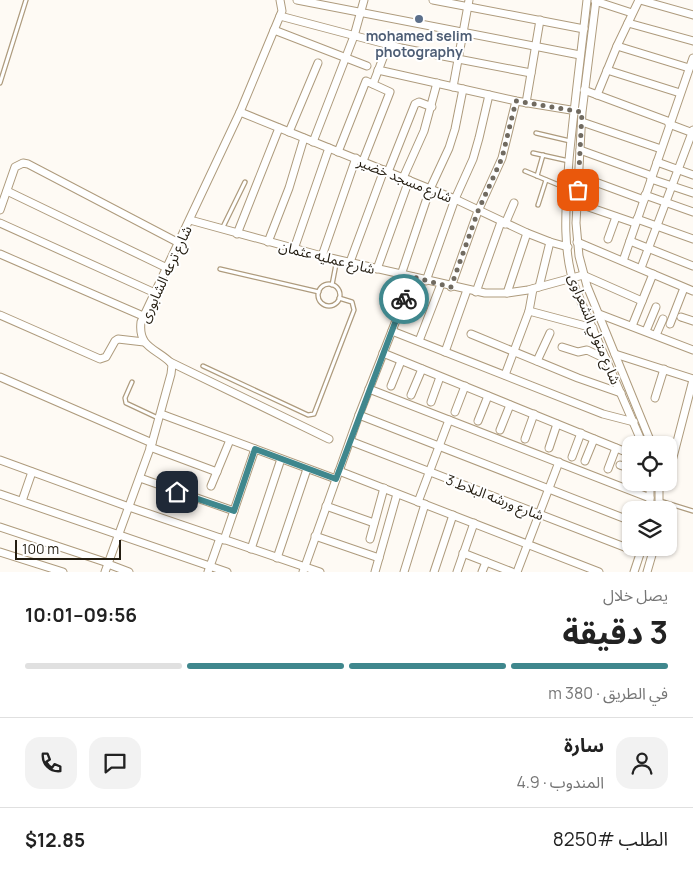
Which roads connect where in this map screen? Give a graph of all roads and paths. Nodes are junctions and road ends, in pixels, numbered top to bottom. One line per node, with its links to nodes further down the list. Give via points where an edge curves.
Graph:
1 (26, 0): 35 (lane)
2 (280, 0): 13 (street, شارع ترعه الشابورى)
3 (297, 0): 10 (street)
4 (364, 0): 10 (street)
5 (433, 0): 9 (street)
6 (587, 0): 16 (street, شارع متولي الشعراوى)
7 (639, 0): 11 (street); 12 (street)
8 (595, 1): 11 (street); 39 (street, شارع متولي الشعراوى)
9 (468, 3): 14 (street); 18 (street)
10 (361, 12): 18 (street); 19 (street)
11 (632, 13): 15 (street)
12 (693, 15)
13 (280, 16): 17 (street, شارع ترعه الشابورى); 19 (street)
14 (540, 20): 16 (street); 23 (street)
15 (628, 23): 20 (street); 22 (street)
16 (584, 29): 24 (street, شارع متولي الشعراوى)
17 (274, 30): 25 (street); 47 (street, شارع ترعه الشابورى)
18 (463, 33): 23 (street); 27 (street)
19 (354, 36): 21 (street); 25 (street)
20 (693, 42)
21 (388, 45): 27 (street); 31 (street)
22 (617, 46): 30 (street); 32 (street)
23 (535, 47): 24 (street); 33 (street)
24 (580, 55): 46 (street, شارع متولي الشعراوى)
25 (346, 58): 29 (street); 57 (street)
26 (693, 58): 30 (street)
27 (458, 59): 33 (street); 37 (street)
28 (318, 63): 52 (street)
29 (367, 66)
30 (689, 68): 40 (street)
31 (378, 70): 34 (street); 36 (street)
32 (607, 70): 40 (street); 42 (street)
33 (531, 73): 44 (street)
34 (369, 82): 61 (street); 64 (street, via 390,94)
35 (0, 83)
36 (437, 84): 37 (street); 45 (street)
37 (453, 87): 38 (street)
38 (463, 89): 41 (street); 78 (street, via 449,148)
39 (584, 90): 42 (street); 48 (street, شارع متولي الشعراوى)
40 (680, 94): 50 (street)
41 (489, 95): 43 (street); 83 (street, via 480,138)
42 (597, 95): 50 (street)
43 (516, 101): 44 (street); 89 (street, via 502,158)
44 (526, 103): 46 (street)
45 (432, 106): 68 (street, via 415,104); 74 (street)
46 (573, 111): 48 (street); 56 (street, شارع متولي الشعراوى)
47 (240, 112): 51 (street, شارع مسجد خضير); 92 (street, شارع ترعه الشابورى)
48 (582, 112): 49 (street, شارع متولي الشعراوى)
49 (582, 122): 59 (street); 60 (street, شارع متولي الشعراوى)
50 (669, 123): 54 (street); 59 (street)
51 (279, 128): 52 (street, شارع مسجد خضير); 99 (street)
52 (289, 132): 55 (street, شارع مسجد خضير)
53 (536, 132): 56 (lane)
54 (693, 132): 67 (street)
55 (304, 138): 57 (street, شارع مسجد خضير); 103 (street)
56 (571, 141): 65 (street, شارع متولي الشعراوى)
57 (313, 142): 58 (street, شارع مسجد خضير)
58 (329, 148): 61 (street, شارع مسجد خضير); 109 (street)
59 (661, 149): 66 (street)
60 (580, 150): 72 (street, شارع متولي الشعراوى); 73 (street)
61 (338, 152): 64 (street, شارع مسجد خضير)
62 (533, 153): 63 (lane)
63 (543, 155): 65 (lane); 71 (lane)
64 (360, 160): 68 (street, شارع مسجد خضير); 111 (street)
65 (569, 161): 79 (street, شارع متولي الشعراوى)
66 (657, 162): 67 (street); 73 (street)
67 (678, 170): 70 (street); 77 (street)
68 (386, 171): 74 (street, شارع مسجد خضير); 114 (street)
69 (525, 171): 71 (lane)
70 (693, 175)
71 (537, 176): 75 (lane)
72 (579, 176): 82 (street); 85 (street, شارع متولي الشعراوى)
73 (652, 177): 77 (street); 82 (street)
74 (406, 179): 78 (street, شارع مسجد خضير); 119 (street)
75 (546, 180): 79 (lane); 87 (lane)
76 (245, 182): 97 (lane)
77 (672, 186): 81 (street); 86 (street)
78 (430, 189): 83 (street, شارع مسجد خضير); 121 (street)
79 (567, 189): 107 (street, شارع متولي الشعراوى)
80 (7, 191): 88 (street); 106 (street, via 15,167 28,164); 116 (street)
81 (693, 193)
82 (644, 198): 86 (street); 93 (street)
83 (455, 199): 89 (street, شارع مسجد خضير); 125 (street)
84 (514, 203): 95 (street)
85 (577, 203): 91 (street); 105 (street, شارع متولي الشعراوى)
86 (666, 203): 90 (street); 96 (street)
87 (538, 205)
88 (0, 210)
89 (478, 211): 95 (street, شارع مسجد خضير); 128 (street)
90 (693, 212)
91 (616, 216): 93 (street); 100 (street)
92 (190, 220): 97 (street, شارع عمليه عثمان); 106 (street, شارع ترعه الشابورى)
93 (636, 221): 96 (street); 102 (street)
94 (0, 223): 135 (street)
95 (503, 223): 98 (street, شارع مسجد خضير); 134 (street)
96 (657, 226): 101 (street); 108 (street)
97 (222, 230): 99 (street, شارع عمليه عثمان)
98 (527, 233): 104 (street, شارع مسجد خضير); 136 (street)
99 (237, 234): 103 (street, شارع عمليه عثمان)
100 (608, 239)
101 (693, 239)
102 (630, 241): 108 (street); 113 (street)
103 (268, 242): 109 (street, شارع عمليه عثمان)
104 (550, 242): 107 (street, شارع مسجد خضير); 129 (street)
105 (577, 242): 113 (street); 122 (street, شارع متولي الشعراوى)
106 (179, 243): 116 (street, شارع ترعه الشابورى)
107 (568, 247): 124 (street, شارع متولي الشعراوى)
108 (649, 248): 115 (street); 117 (street)
109 (294, 249): 111 (street, شارع عمليه عثمان)
110 (0, 254): 143 (street)
111 (322, 256): 112 (street, شارع عمليه عثمان)
112 (337, 259): 114 (street, شارع عمليه عثمان); 127 (lane)
113 (623, 261): 117 (street)
114 (350, 262): 119 (street, شارع عمليه عثمان)
115 (693, 266)
116 (168, 268): 135 (street, شارع ترعه الشابورى)
117 (641, 268): 120 (street)
118 (220, 269): 133 (lane)
119 (377, 269): 121 (street, شارع عمليه عثمان)
120 (653, 274): 130 (street); 138 (street)
121 (401, 275): 123 (street, شارع عمليه عثمان)
122 (583, 275): 124 (street, شارع عمليه عثمان); 138 (street); 141 (street, شارع متولي الشعراوى)
123 (413, 277): 125 (street, شارع عمليه عثمان); 150 (street)
124 (572, 278): 129 (street, شارع عمليه عثمان); 149 (street, شارع متولي الشعراوى)
125 (426, 281): 126 (street, شارع عمليه عثمان)
126 (441, 284): 128 (street, شارع عمليه عثمان); 155 (street)
127 (332, 285): 133 (lane, via 322,287); 137 (lane, via 339,292)
128 (451, 287): 131 (street, شارع عمليه عثمان)
129 (536, 288): 136 (street, شارع عمليه عثمان); 140 (street)
130 (684, 288): 132 (street); 147 (street)
131 (467, 290): 134 (street, شارع عمليه عثمان); 160 (street)
132 (693, 291)
133 (318, 292): 137 (lane, via 319,299 326,306 336,304)
134 (476, 292): 136 (street, شارع عمليه عثمان)
135 (155, 293): 143 (street, شارع ترعه الشابورى)
136 (507, 293)
137 (339, 298): 167 (lane, via 351,301 355,306 314,414 308,415)
138 (642, 301): 148 (street)
139 (656, 307): 151 (street)
140 (529, 311): 149 (street); 159 (street)
141 (598, 314): 148 (street); 162 (street, شارع متولي الشعراوى)
142 (0, 315): 156 (street, via 100,359 106,357 118,339)
143 (144, 316): 156 (street, شارع ترعه الشابورى, via 140,329)
144 (681, 317): 146 (street)
145 (663, 319): 154 (street)
146 (693, 321)
147 (670, 324)
148 (632, 326): 151 (street)
149 (593, 328): 163 (street, شارع متولي الشعراوى)
150 (392, 331): 155 (street); 161 (street)
151 (646, 331): 154 (street)
152 (550, 333): 165 (street)
153 (471, 334): 159 (street)
154 (656, 335): 158 (street)
155 (418, 341): 160 (street)
156 (144, 342): 166 (street, شارع ترعه الشابورى)
157 (562, 347): 163 (street, via 578,352 587,350)
158 (693, 350)
159 (514, 351): 165 (street); 170 (street)
160 (445, 352): 170 (street)
161 (383, 353): 164 (street); 177 (street)
162 (615, 354): 169 (street); 195 (street, شارع متولي الشعراوى)
163 (606, 358): 178 (street, شارع متولي الشعراوى)
164 (401, 361): 168 (street); 175 (street)
165 (537, 361): 178 (street)
166 (170, 362): 187 (street, via 171,374); 196 (street, شارع ترعه الشابورى)
167 (203, 366)
168 (422, 369): 171 (street); 179 (street)
169 (664, 369): 173 (street); 181 (street)
170 (505, 375): 190 (street, via 603,414)
171 (440, 376): 176 (street); 182 (street)
172 (0, 378): 202 (street)
173 (693, 379): 201 (street)
174 (132, 382): 187 (lane, via 125,398 127,405)
175 (390, 386)
176 (465, 386): 180 (street); 184 (street)
177 (369, 389): 186 (street); 188 (street)
178 (621, 393): 190 (street, شارع متولي الشعراوى)
179 (411, 395)
180 (488, 396): 183 (street); 189 (street)
181 (655, 398)
182 (431, 402)
183 (510, 405): 185 (street); 192 (street)
184 (455, 412)
185 (534, 414): 191 (street); 197 (street)
186 (359, 415): 200 (street); 203 (street)
187 (160, 416): 199 (street); 202 (street)
188 (449, 420): 203 (street); 212 (street)
189 (478, 421)
190 (634, 422): 194 (street, شارع متولي الشعراوى)
191 (557, 424): 193 (street); 204 (street)
192 (500, 430)
193 (581, 433): 198 (street); 208 (street)
194 (639, 436)
195 (648, 436)
196 (329, 439)
197 (525, 439)
198 (594, 439): 205 (street); 211 (street)
199 (230, 440): 206 (street); 217 (street)
200 (350, 441): 215 (street); 218 (street, شارع ورشه البلاط 3)
201 (677, 441)
202 (151, 445): 217 (street); 219 (street)
203 (439, 446): 218 (street); 223 (street)
204 (549, 448)
205 (616, 448): 207 (street); 214 (street)
206 (255, 449): 209 (street); 235 (street)
207 (622, 450)
208 (572, 457)
209 (281, 459): 213 (street); 249 (street)
210 (0, 460): 216 (street)
211 (585, 461)
212 (559, 462): 223 (street); 228 (street)
213 (307, 469): 220 (street); 254 (street)
214 (608, 469)
215 (339, 471): 220 (street); 222 (street)
216 (32, 472): 229 (street); 234 (street)
217 (217, 472): 221 (street)
218 (429, 472): 231 (street); 237 (street, شارع ورشه البلاط 3)
219 (140, 478): 234 (street); 235 (street)
220 (336, 479): 232 (street)
221 (212, 486)
222 (384, 488): 227 (street); 240 (street)
223 (549, 489): 237 (street); 239 (street)
224 (650, 491): 228 (street)
225 (659, 491): 230 (street)
226 (0, 494): 229 (street)
227 (397, 494): 231 (street); 255 (street)
228 (650, 498)
229 (22, 501): 243 (street)
230 (660, 501)
231 (422, 503): 238 (street); 265 (street)
232 (326, 506): 240 (street); 244 (street)
233 (677, 506): 236 (lane)
234 (130, 508): 243 (street); 245 (street)
235 (234, 511): 245 (street)
236 (693, 511)
237 (539, 514): 247 (street, شارع ورشه البلاط 3); 248 (street)
238 (453, 515): 241 (street); 266 (street)
239 (622, 517)
240 (374, 523): 246 (street)
241 (474, 523): 248 (street); 251 (street)
242 (0, 527): 257 (street)
243 (119, 535): 257 (street); 258 (street)
244 (315, 536): 255 (street); 259 (street)
245 (222, 539): 249 (street); 258 (street)
246 (370, 539)
247 (622, 543)
248 (528, 544): 270 (street); 271 (street)
249 (251, 548): 254 (street)
250 (0, 552): 260 (street)
251 (463, 553): 256 (street); 267 (street)
252 (639, 556): 272 (street)
253 (652, 556): 273 (street)
254 (277, 558): 259 (street)
255 (379, 558): 264 (street)
256 (486, 562): 268 (street); 269 (street)
257 (107, 566): 261 (street)
258 (209, 569): 262 (street)
259 (303, 569): 263 (street)
260 (63, 572)
261 (129, 572)
262 (227, 572)
263 (320, 572)
264 (375, 572)
265 (404, 572)
266 (434, 572)
267 (457, 572)
268 (482, 572)
269 (512, 572)
270 (518, 572)
271 (599, 572)
272 (634, 572)
273 (647, 572)

